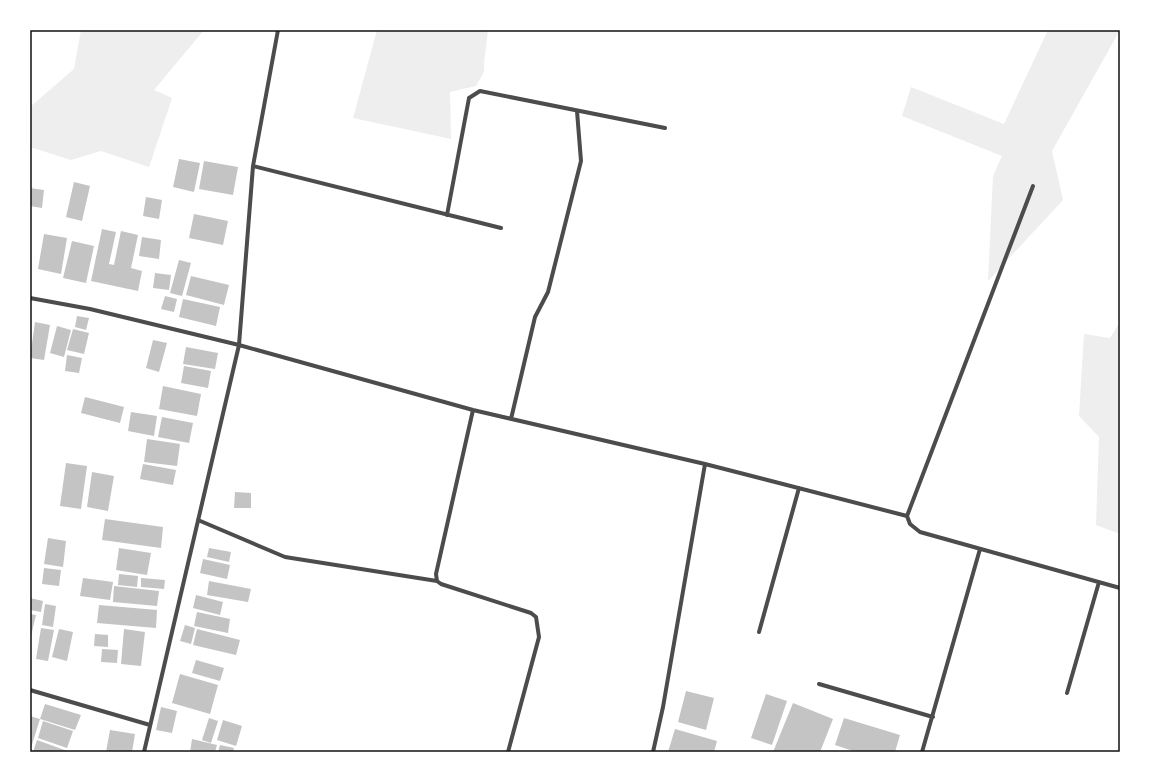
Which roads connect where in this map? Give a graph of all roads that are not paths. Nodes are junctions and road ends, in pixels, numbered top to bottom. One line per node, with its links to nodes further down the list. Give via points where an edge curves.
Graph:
1 (278, 30): 4 (street)
2 (577, 111): 3 (street); 6 (street, via 480,91 471,95 468,98); 11 (street, via 581,161 548,292 535,317)
3 (665, 128)
4 (253, 166): 6 (street); 9 (street)
5 (1033, 186): 14 (street)
6 (447, 215): 7 (street)
7 (501, 228)
8 (30, 298): 9 (street, via 90,309)
9 (239, 344): 10 (street); 15 (street)
10 (473, 410): 11 (street); 17 (street, via 436,574)
11 (511, 419): 12 (street)
12 (705, 464): 13 (street); 28 (street)
13 (799, 488): 14 (street); 20 (street)
14 (907, 516): 16 (street, via 910,524 920,532)
15 (198, 520): 17 (street, via 285,557); 25 (street)
16 (980, 549): 18 (street); 24 (street)
17 (437, 581): 27 (street, via 531,613 536,617 539,637)
18 (1099, 582): 19 (street); 23 (street)
19 (1120, 588)
20 (759, 632)
21 (818, 684): 24 (street)
22 (30, 690): 25 (street)
23 (1067, 693)
24 (933, 717): 29 (street)
25 (150, 725): 26 (street)
26 (144, 752)
27 (508, 752)
28 (653, 752)
29 (922, 752)

